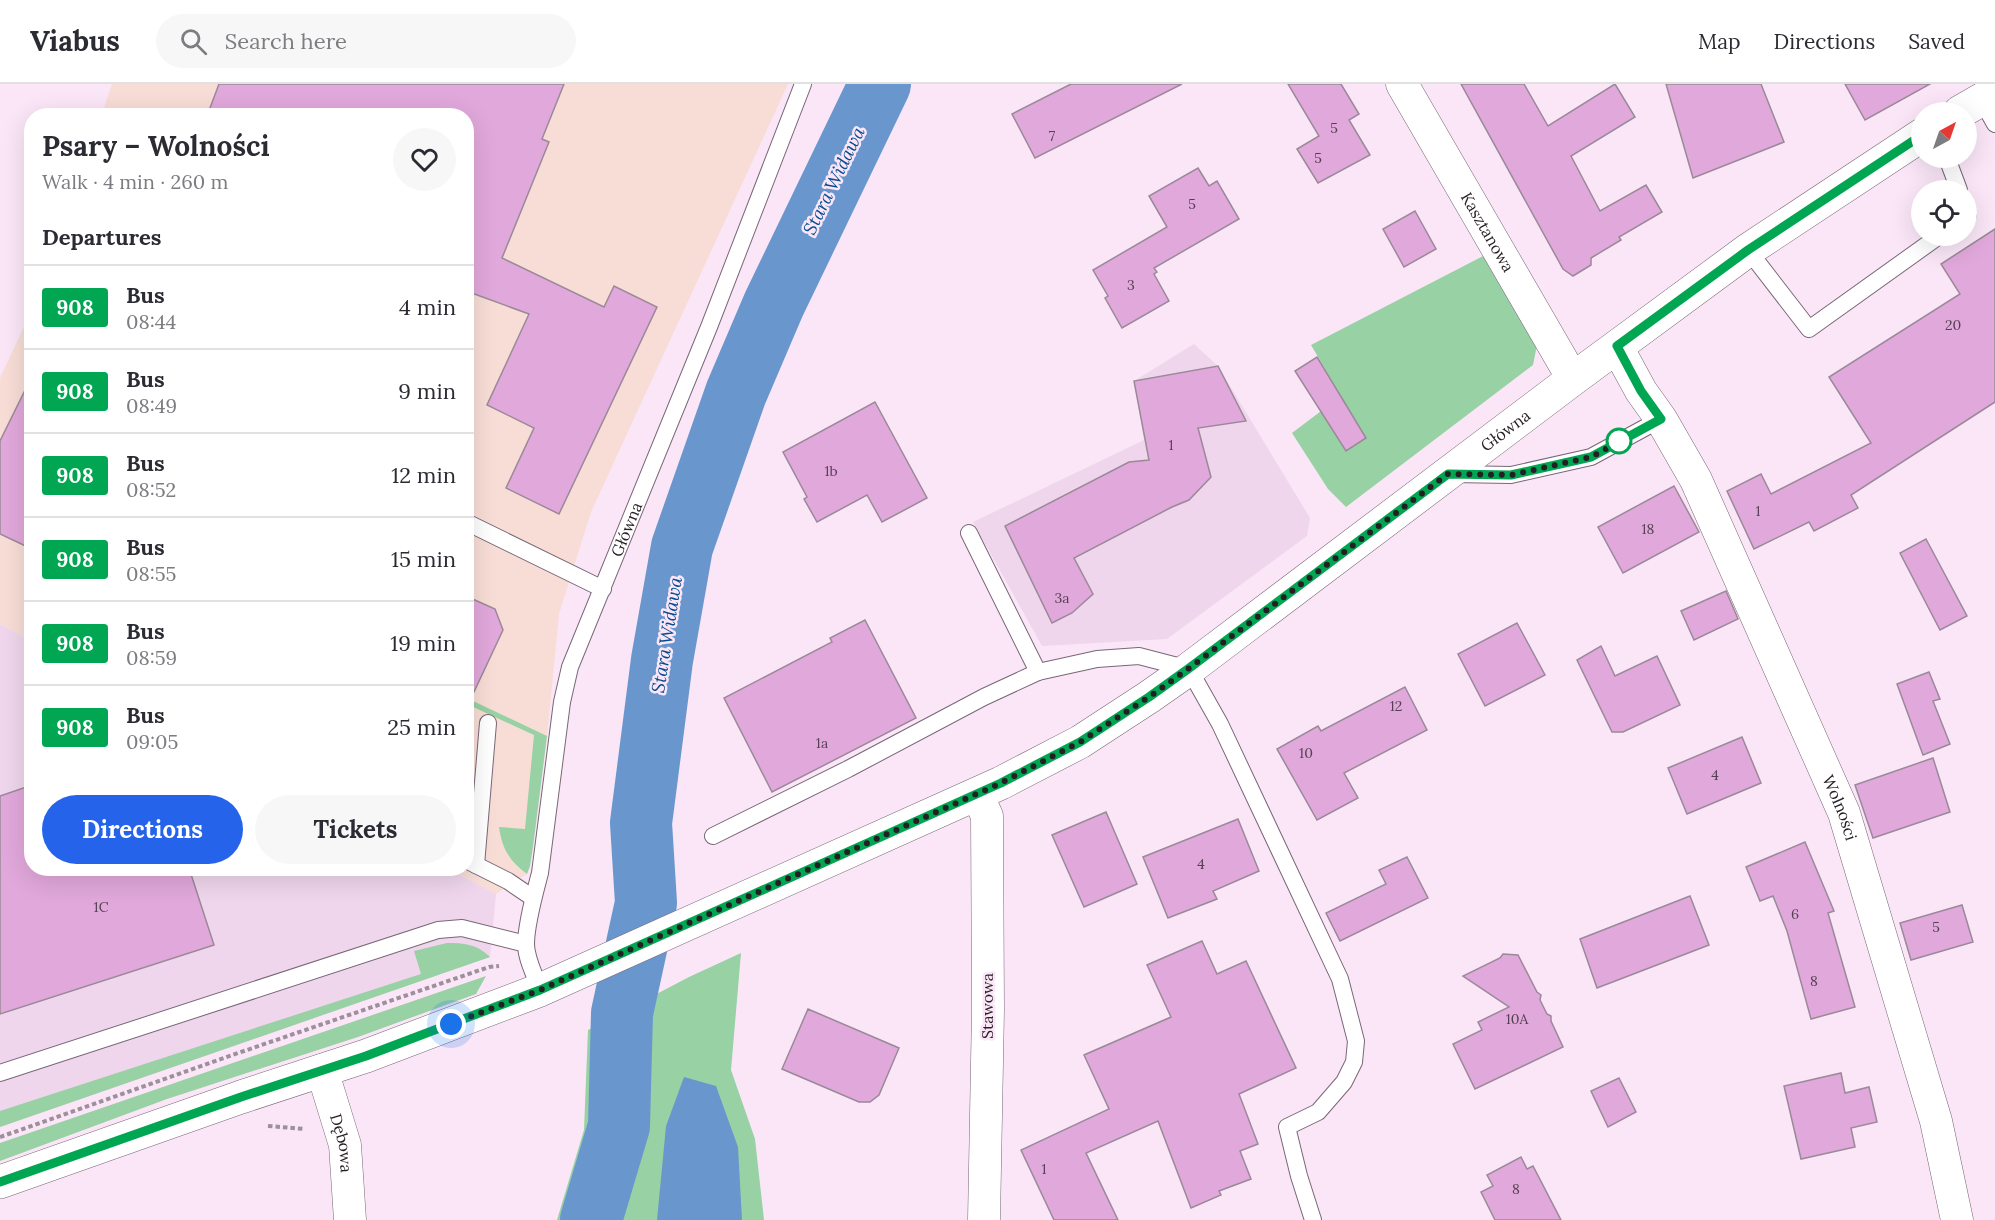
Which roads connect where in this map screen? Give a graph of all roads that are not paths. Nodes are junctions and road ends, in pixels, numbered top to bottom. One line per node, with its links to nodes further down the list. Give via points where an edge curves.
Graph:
1 (803, 84): 12 (lane, Główna, via 710,327)
2 (1402, 84): 7 (street, Kasztanowa)
3 (1911, 142): 5 (main road, Główna)
4 (1925, 246): 5 (lane, via 1809,328)
5 (1748, 250): 6 (main road, Główna)
6 (1617, 346): 7 (main road, Główna); 8 (street, Wolności)
7 (1573, 378): 9 (main road, Główna)
8 (1661, 419): 9 (lane, via 1591,457 1511,475); 29 (street, Wolności, via 1696,480 1844,813 1936,1120)
9 (1448, 474): 13 (main road, Główna)
10 (474, 526): 12 (lane)
11 (969, 533): 14 (lane)
12 (603, 589): 20 (lane, Główna, via 570,667 562,702 540,873)
13 (1188, 669): 14 (lane, via 1139,656 1097,659); 16 (main road, Główna, via 1080,742); 28 (lane, via 1225,734 1340,979 1350,1011 1356,1041 1354,1062 1344,1082 1318,1112 1287,1128)
14 (1038, 672): 17 (lane)
15 (488, 723): 18 (lane)
16 (969, 798): 22 (main road, Główna); 27 (street, Stawowa, via 987,816)
17 (713, 836)
18 (474, 837)
19 (474, 864): 20 (lane)
20 (533, 898): 21 (lane, Główna)
21 (526, 944): 22 (lane, Główna); 24 (lane, via 462,928 438,930)
22 (540, 990): 23 (main road, Główna)
23 (322, 1070): 25 (main road, Główna); 26 (street, Dębowa, via 345,1145)
24 (0, 1072)
25 (0, 1182)
26 (350, 1220)
27 (984, 1220)
28 (1313, 1220)
29 (1957, 1220)

